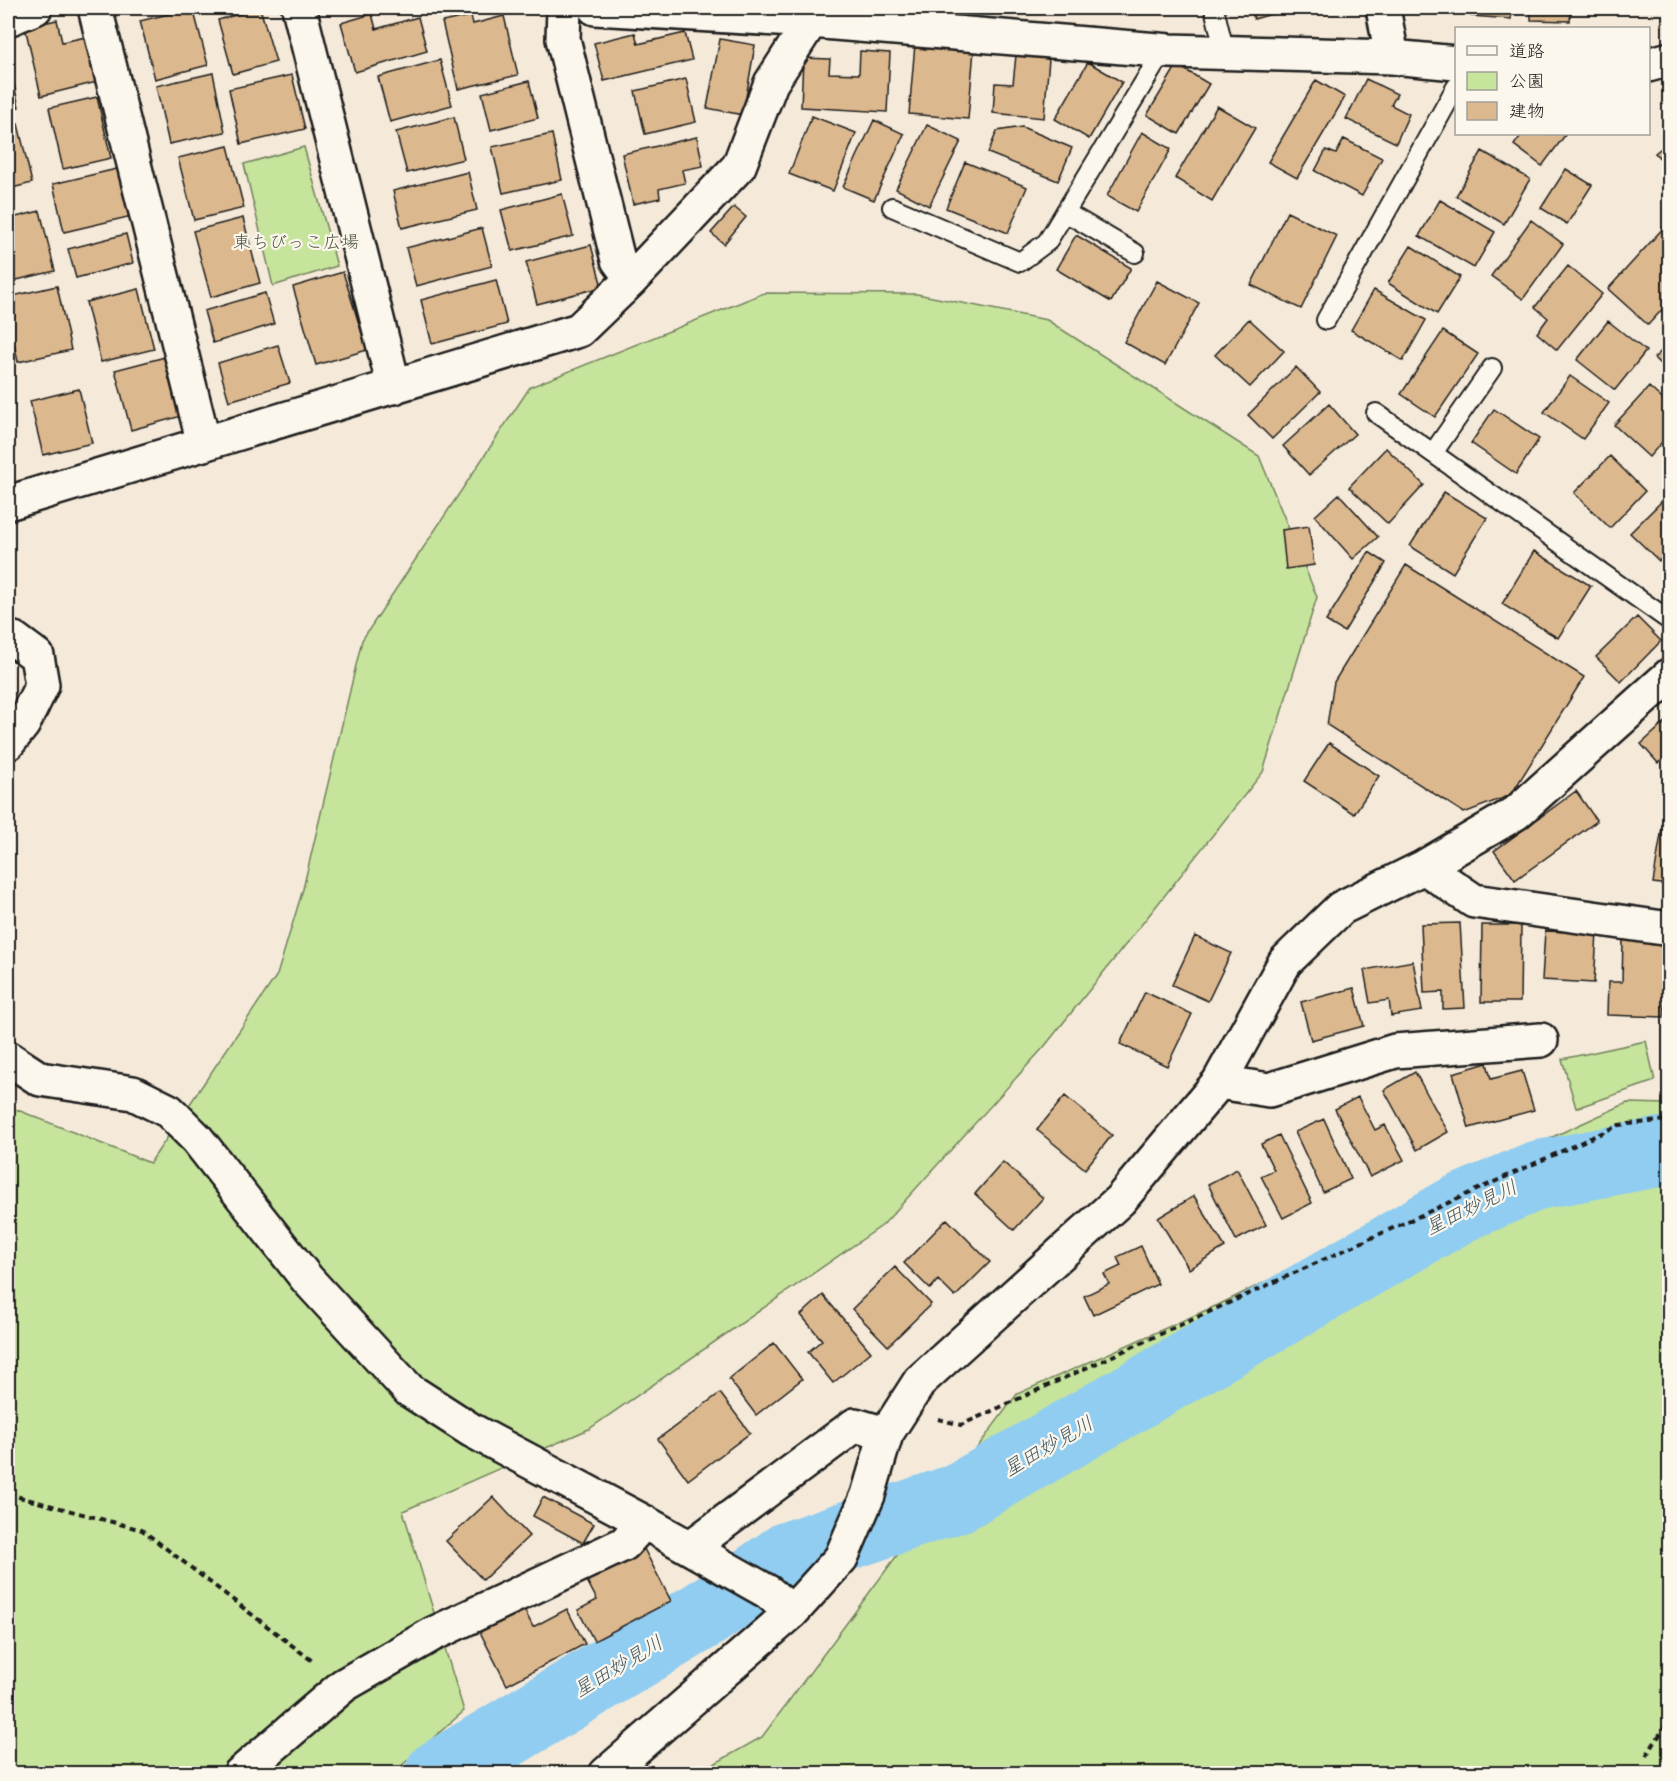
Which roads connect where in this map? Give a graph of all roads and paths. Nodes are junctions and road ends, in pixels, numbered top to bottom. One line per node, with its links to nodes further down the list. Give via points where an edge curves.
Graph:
1 (35, 8): 8 (street)
2 (95, 8): 25 (street)
3 (299, 8): 23 (street)
4 (564, 8): 20 (street, via 563,39 574,85 618,260)
5 (596, 8): 9 (street)
6 (1214, 8): 11 (lane)
7 (1383, 8): 12 (street)
8 (8, 18)
9 (811, 21): 10 (street); 20 (street, via 771,83 739,166)
10 (1163, 51): 11 (street); 18 (lane)
11 (1225, 53): 12 (street)
12 (1392, 57): 14 (street)
13 (1670, 59): 15 (street)
14 (1455, 63)
15 (1650, 64)
16 (1455, 89): 21 (lane)
17 (892, 207): 18 (lane, via 1020,262 1047,242)
18 (1065, 212): 19 (lane)
19 (1135, 253)
20 (632, 279): 23 (street, via 579,330)
21 (1326, 320)
22 (1492, 368): 26 (lane)
23 (394, 387): 25 (street)
24 (1376, 413): 26 (lane)
25 (204, 444): 27 (street)
26 (1433, 453): 28 (lane)
27 (10, 493)
28 (1670, 621)
29 (8, 638): 31 (street, via 37,656 42,685 23,724)
30 (1670, 675): 32 (street, via 1516,813)
31 (8, 743)
32 (1424, 867): 33 (street, via 1474,901); 36 (street, via 1341,908 1285,962)
33 (1670, 929)
34 (1541, 1040): 36 (street, via 1395,1051 1269,1090)
35 (8, 1058): 40 (street, via 40,1079 133,1094 170,1111 197,1139 307,1279 409,1390 471,1430)
36 (1219, 1082): 38 (street, via 1120,1200 920,1382)
37 (1670, 1120): 38 (path, via 1619,1125 961,1425)
38 (894, 1421): 41 (street, via 855,1425); 42 (street, via 841,1558)
39 (8, 1494): 43 (path, via 142,1530)
40 (644, 1522): 41 (street); 43 (street, via 624,1544 433,1634)
41 (691, 1547): 42 (street)
42 (780, 1602): 47 (street)
43 (344, 1685): 46 (street)
44 (1670, 1719): 45 (path)
45 (1646, 1756)
46 (240, 1773)
47 (606, 1773)

